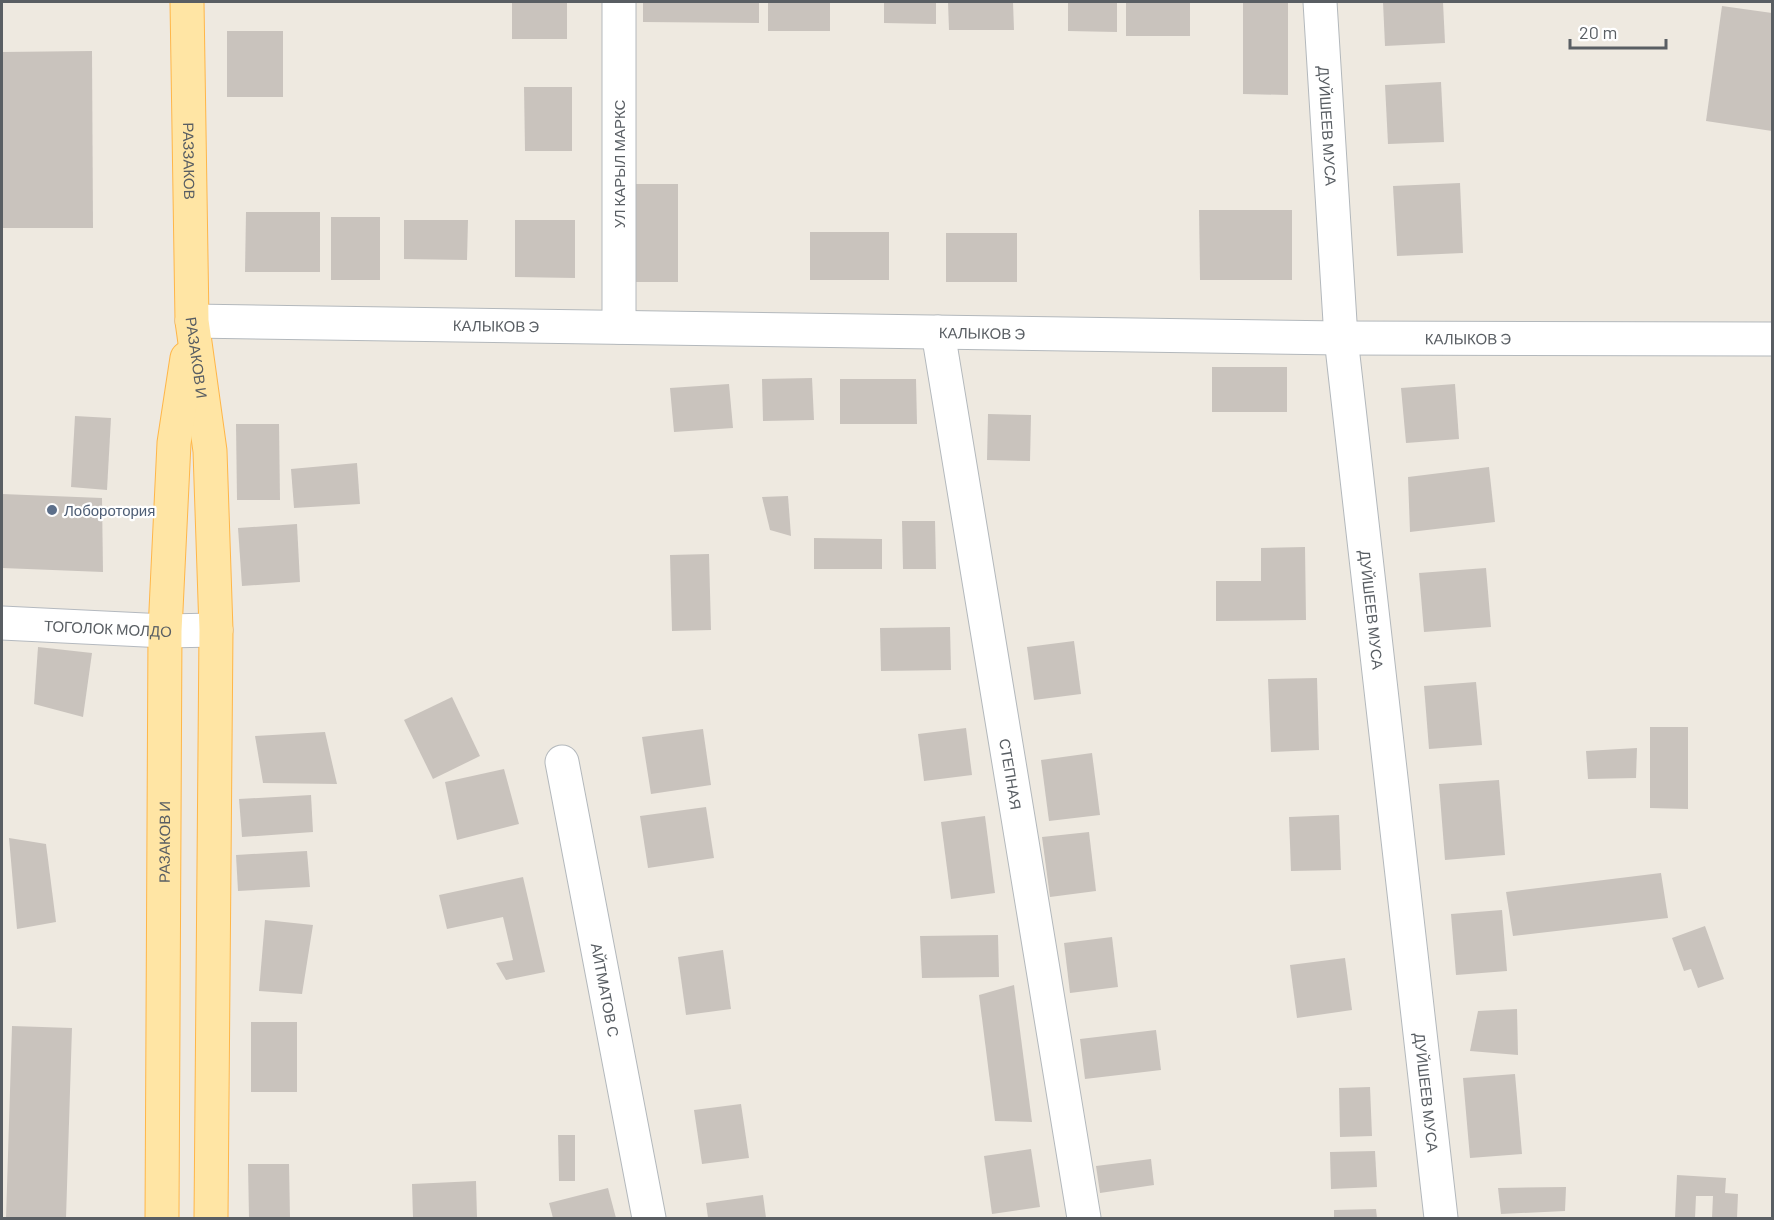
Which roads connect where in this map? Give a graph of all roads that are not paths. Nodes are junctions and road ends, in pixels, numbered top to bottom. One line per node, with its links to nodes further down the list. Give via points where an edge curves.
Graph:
1 (188, 2): 4 (main road, РАЗЗАКОВ)
2 (620, 2): 5 (street, УЛ КАРЫЛ МАРКС)
3 (1320, 2): 7 (street, ДУЙШЕЕВ МУСА)
4 (192, 321): 5 (street, КАЛЫКОВ Э); 10 (main road, РАЗАКОВ И, via 210,451); 11 (main road, РАЗАКОВ И, via 174,443)
5 (619, 327): 6 (street, КАЛЫКОВ Э)
6 (938, 332): 7 (street, КАЛЫКОВ Э); 16 (street, СТЕПНАЯ)
7 (1341, 338): 8 (street, КАЛЫКОВ Э); 17 (street, ДУЙШЕЕВ МУСА)
8 (1773, 339)
9 (2, 623): 11 (street, ТОГОЛОК МОЛДО)
10 (216, 630): 11 (street, ТОГОЛОК МОЛДО); 14 (main road, РАЗАКОВ И)
11 (165, 631): 13 (main road, РАЗАКОВ И)
12 (562, 762): 15 (street, АЙТМАТОВ С)
13 (162, 1218)
14 (211, 1218)
15 (649, 1218)
16 (1084, 1218)
17 (1441, 1218)

